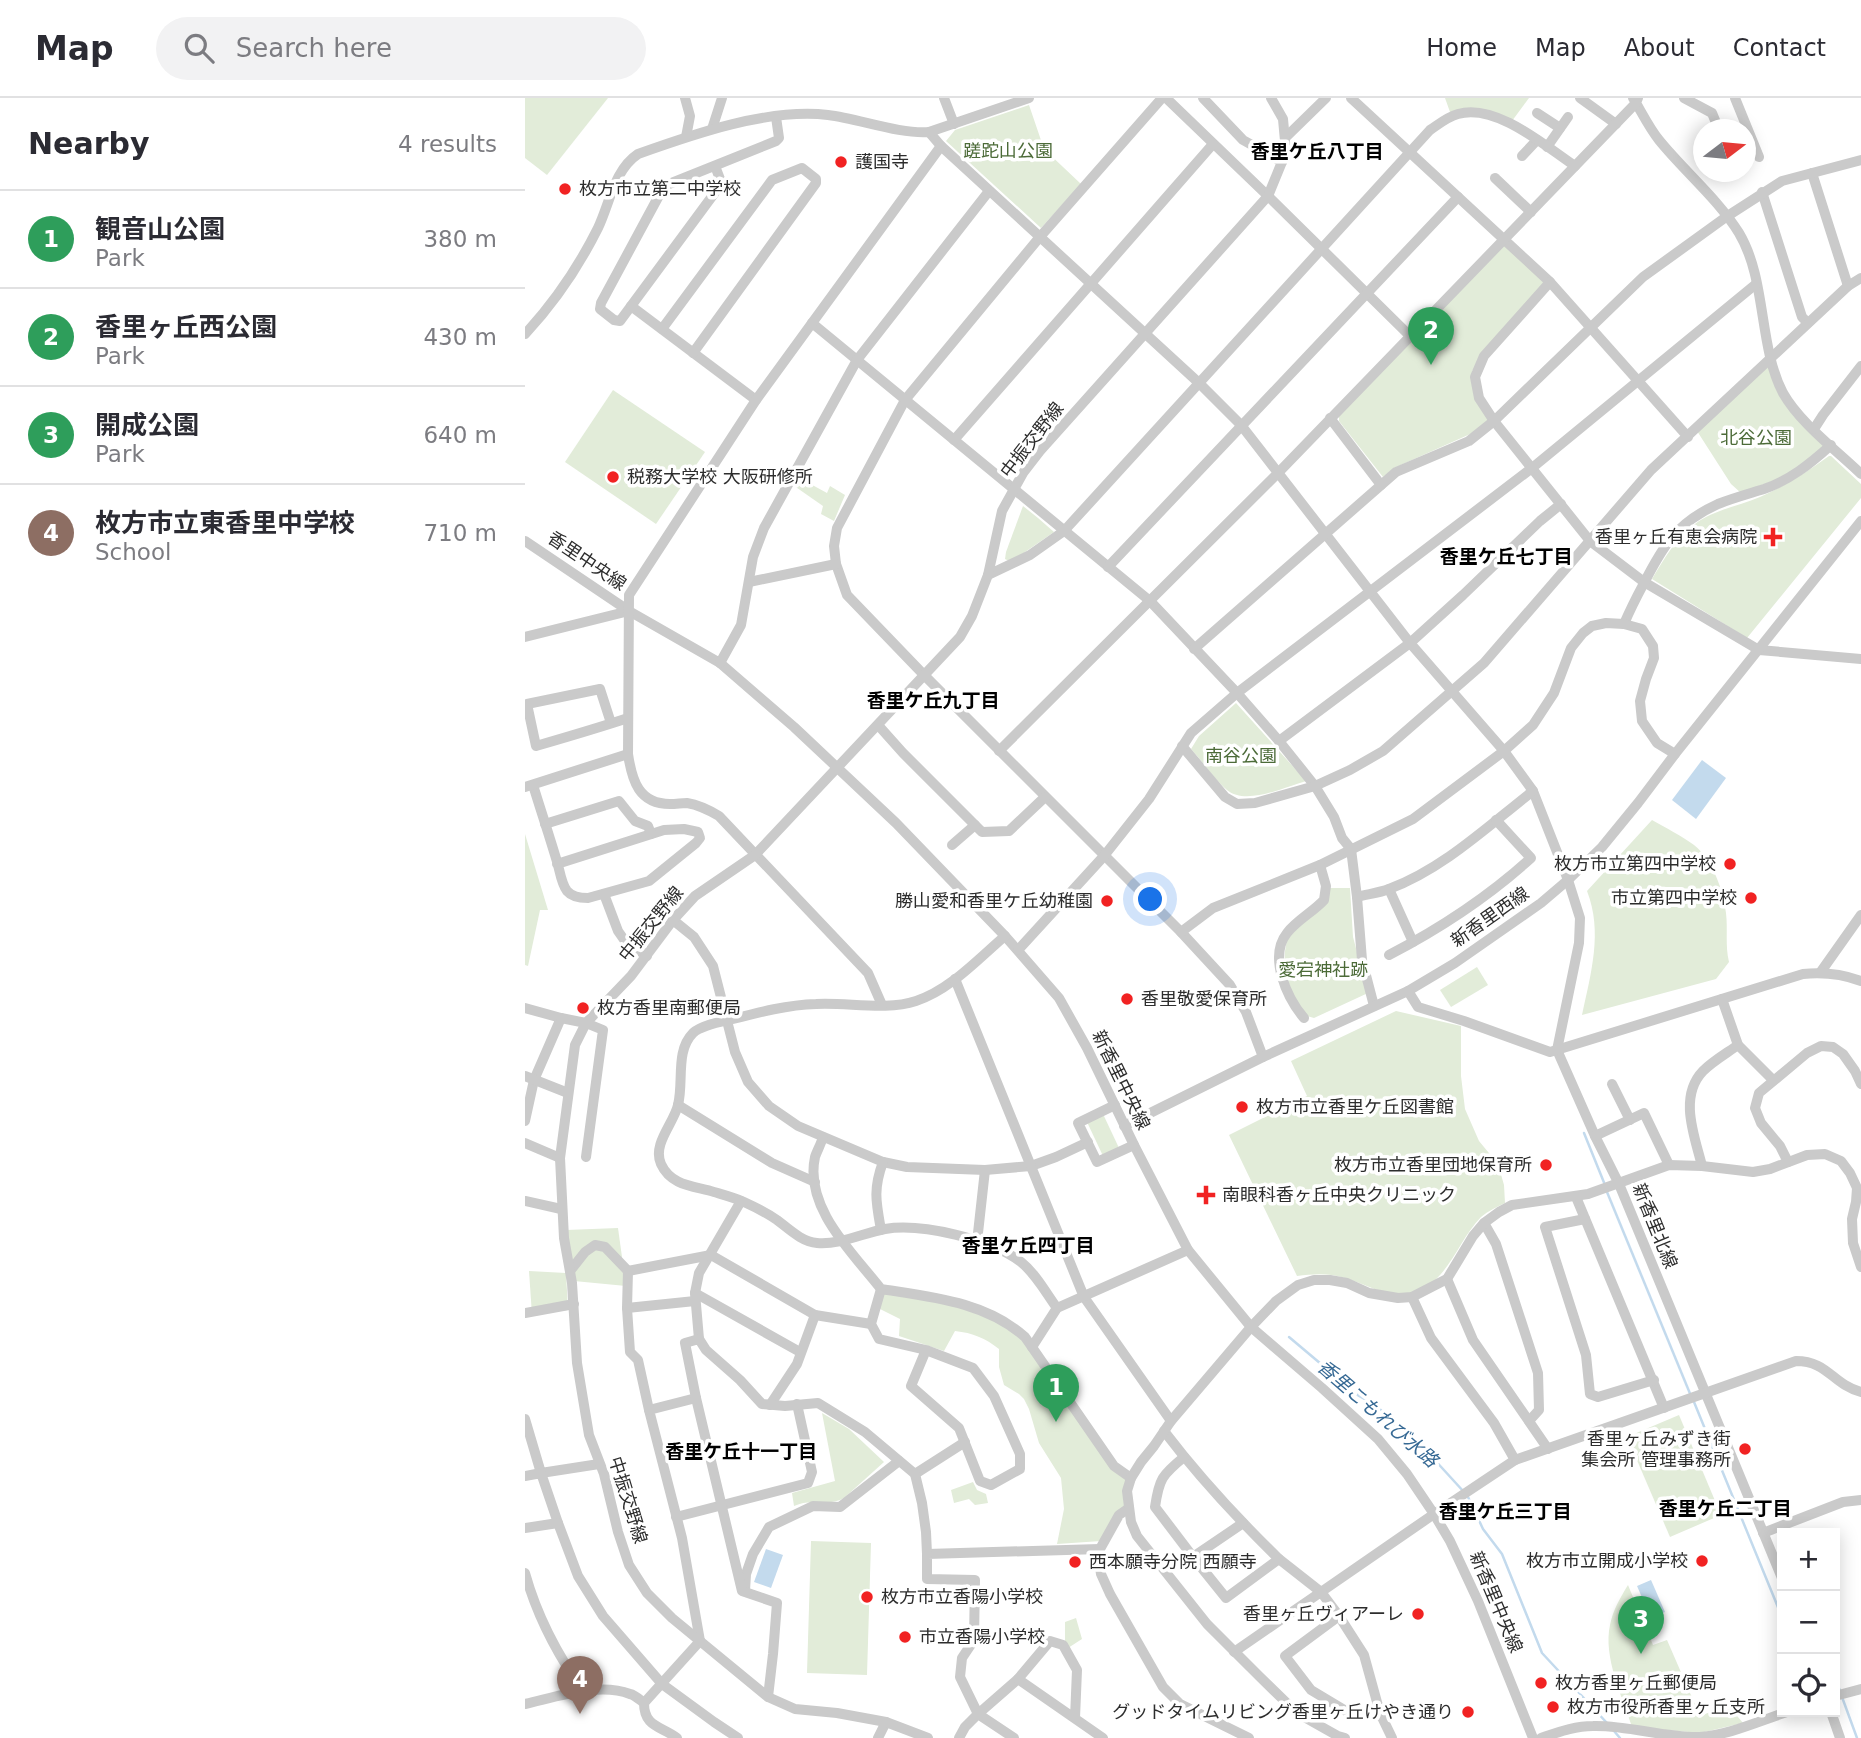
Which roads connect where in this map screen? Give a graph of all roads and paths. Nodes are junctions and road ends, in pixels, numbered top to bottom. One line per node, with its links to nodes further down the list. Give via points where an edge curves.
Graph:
1 (685, 98): 24 (street, via 690,116)
2 (722, 98): 22 (street)
3 (944, 98): 19 (street)
4 (1028, 98): 19 (street)
5 (1164, 98): 27 (street); 46 (street)
6 (1203, 98): 35 (street, via 1244,140)
7 (1271, 98): 25 (street, 中振交野線, via 1283,120)
8 (1326, 98): 25 (street)
9 (1351, 98): 30 (street)
10 (1580, 98): 20 (street)
11 (1684, 98): 17 (street, via 1713,113)
12 (1735, 98): 18 (street)
13 (1636, 100): 20 (street); 45 (street, via 1656,137)
14 (1537, 113): 21 (street)
15 (776, 117): 22 (street); 23 (street, via 826,115 913,133); 36 (street, via 776,141)
16 (1568, 117): 21 (street)
17 (1715, 119)
18 (1742, 119)
19 (954, 124): 23 (street)
20 (1616, 124): 37 (street)
21 (1560, 128): 29 (street)
22 (712, 129): 24 (street)
23 (929, 132): 28 (street)
24 (686, 137): 60 (street, via 628,161 598,228 566,282)
25 (1285, 138): 35 (street, 中振交野線)
26 (1537, 141): 29 (street); 30 (street, via 1504,119 1474,111 1444,119); 32 (street)
27 (1213, 144): 42 (street); 51 (street)
28 (941, 146): 40 (street); 56 (street)
29 (1547, 147): 37 (street)
30 (1410, 152): 43 (street); 48 (street)
31 (1756, 152): 33 (street)
32 (1522, 156)
33 (1759, 157)
34 (1861, 160): 38 (street)
35 (1282, 162): 42 (street, 中振交野線)
36 (715, 166): 55 (street, via 719,187); 55 (street, via 662,190 600,309 620,321)
37 (1575, 166): 44 (street)
38 (1812, 173): 41 (street); 53 (street)
39 (1495, 178): 44 (street)
40 (989, 191): 46 (street); 65 (street)
41 (1762, 192): 45 (street); 57 (street, via 1802,317)
42 (1268, 196): 48 (street); 61 (street, 中振交野線)
43 (1458, 197): 47 (street); 54 (street)
44 (1531, 212): 47 (street)
45 (1726, 216): 52 (street, via 1749,256); 58 (street, via 1643,277)
46 (1039, 238): 51 (street); 70 (street)
47 (1503, 240): 50 (street); 62 (street)
48 (1321, 249): 54 (street); 68 (street)
49 (1861, 278): 53 (street)
50 (1550, 282): 58 (street); 72 (street, via 1484,356 1475,377 1479,398)
51 (1091, 283): 61 (street); 76 (street)
52 (1756, 284): 64 (street); 67 (street)
53 (1848, 286): 57 (street)
54 (1366, 293): 62 (street); 73 (street)
55 (631, 306): 59 (street)
56 (811, 323): 65 (street); 69 (street)
57 (1808, 323): 64 (street)
58 (1591, 327): 67 (street); 72 (street)
59 (662, 330): 63 (street); 63 (street, via 772,180 802,168 816,178)
60 (525, 334)
61 (1145, 335): 68 (street); 82 (street, 中振交野線, via 1040,451)
62 (1410, 336): 71 (street)
63 (693, 353): 69 (street)
64 (1771, 356): 74 (street, via 1783,392); 75 (street)
65 (857, 360): 70 (street); 92 (street, via 764,528)
66 (1861, 366): 74 (street)
67 (1638, 379): 75 (street); 78 (street)
68 (1199, 383): 73 (street); 85 (street)
69 (756, 400): 96 (street, via 629,595)
70 (905, 400): 76 (street); 89 (street, via 837,527)
71 (1330, 418): 79 (street); 81 (street)
72 (1494, 421): 78 (street); 81 (street, via 1469,441 1396,472)
73 (1241, 425): 79 (street); 90 (street)
74 (1814, 429): 77 (street)
75 (1688, 437): 88 (street, via 1651,470)
76 (954, 440): 82 (street)
77 (1831, 445): 80 (street); 93 (street, via 1789,478 1695,516 1667,542)
78 (1532, 468): 83 (street); 94 (street)
79 (1278, 472): 86 (street); 95 (street)
80 (1861, 474)
81 (1381, 485): 86 (street)
82 (1014, 490): 85 (street); 91 (street, 中振交野線, via 1002,511)
83 (1561, 504): 88 (street); 99 (street)
84 (1861, 521): 101 (street, 新香里西線)
85 (1064, 531): 90 (street); 91 (street, via 1030,555)
86 (1324, 534): 94 (street); 100 (street)
87 (525, 541): 96 (street, 香里中央線)
88 (1590, 541): 93 (street); 105 (street, via 1484,663)
89 (836, 564): 92 (street); 104 (street, via 847,595)
90 (1108, 567): 95 (street)
91 (988, 575): 104 (street, 中振交野線, via 960,637)
92 (749, 582): 103 (street, via 741,625)
93 (1644, 582): 97 (street); 101 (street)
94 (1370, 592): 99 (street); 106 (street)
95 (1150, 601): 100 (street); 112 (street)
96 (629, 611): 98 (street); 103 (street, 新香里中央線); 107 (street)
97 (1624, 624): 113 (street, via 1592,626 1583,633 1570,648 1554,693 1533,725); 115 (street, via 1642,629 1653,646 1654,658 1640,701 1642,721 1657,743)
98 (525, 637)
99 (1410, 643): 105 (street); 110 (street)
100 (1194, 649): 106 (street)
101 (1759, 650): 102 (street); 115 (street, 新香里西線)
102 (1861, 659)
103 (720, 663): 116 (street, 新香里中央線)
104 (924, 675): 109 (street, 中振交野線); 112 (street)
105 (1451, 692): 113 (street); 118 (street, via 1383,751)
106 (1237, 693): 110 (street); 111 (street)
107 (628, 718): 108 (street); 114 (street)
108 (611, 723): 108 (street, via 600,689 527,704 536,746)
109 (878, 725): 116 (street, 中振交野線); 123 (street)
110 (1279, 741): 118 (street)
111 (1182, 746): 118 (street, via 1225,797 1237,804); 128 (street, via 1149,799)
112 (999, 751): 120 (street)
113 (1504, 751): 119 (street); 126 (street, via 1413,819)
114 (628, 754): 117 (street); 127 (street, via 639,790 653,802 706,809 719,816)
115 (1675, 754): 131 (street, 新香里西線, via 1602,847)
116 (837, 768): 127 (street, 中振交野線); 138 (street, 新香里中央線)
117 (529, 786): 122 (street)
118 (1315, 786): 126 (street)
119 (1533, 790): 121 (street); 131 (street)
120 (1045, 797): 123 (street, via 1009,831 982,832); 128 (street)
121 (1496, 820): 132 (street, via 1446,858); 139 (street, via 1531,858 1471,907)
122 (545, 824): 124 (street, via 619,801); 129 (street)
123 (975, 825): 125 (street)
124 (651, 834): 129 (street); 133 (street, via 684,830 698,832 699,838 649,881)
125 (952, 845)
126 (1351, 849): 130 (street); 134 (street)
127 (755, 855): 136 (street, 中振交野線, via 695,896); 148 (street, via 868,973)
128 (1104, 856): 137 (street); 140 (street)
129 (557, 864): 133 (street, via 568,893 580,898)
130 (1320, 865): 137 (street, via 1213,908); 152 (street, via 1326,886 1324,900 1288,932 1281,951 1284,984)
131 (1568, 880): 146 (street, 新香里西線, via 1474,950); 156 (street, via 1580,918 1579,943)
132 (1389, 889): 134 (street); 139 (street)
133 (604, 894): 142 (street, via 618,931)
134 (1357, 897): 149 (street, via 1361,960)
135 (1861, 915): 143 (street)
136 (673, 920): 142 (street, 中振交野線); 153 (street, via 694,937 713,966)
137 (1181, 932): 157 (street, via 1230,985)
138 (1005, 936): 140 (street, 新香里中央線); 144 (street)
139 (1413, 942): 141 (street)
140 (1018, 950): 164 (street, 新香里中央線, via 1059,998)
141 (1389, 955)
142 (647, 956): 154 (street, 中振交野線)
143 (1820, 972): 145 (street); 147 (street)
144 (955, 979): 148 (street, via 914,1002); 178 (street)
145 (1861, 981)
146 (1408, 991): 149 (street, 新香里西線); 156 (street, via 1418,1007 1550,1052)
147 (1722, 999): 155 (street); 156 (street)
148 (882, 1005): 153 (street, via 816,1004)
149 (1374, 1006): 157 (street, 新香里西線)
150 (525, 1008): 151 (street)
151 (561, 1017): 154 (street); 158 (street)
152 (1304, 1018)
153 (727, 1020): 163 (street, via 702,1028 687,1042); 169 (street, via 748,1082 769,1107)
154 (586, 1023): 162 (street, 中振交野線, via 575,1045); 173 (street, via 603,1030)
155 (1738, 1045): 159 (street); 179 (street, via 1703,1070 1690,1096)
156 (1557, 1050): 168 (street, 新香里北線)
157 (1263, 1057): 167 (street, 新香里西線)
158 (530, 1078): 162 (street); 166 (street)
159 (1773, 1080): 161 (street, via 1821,1046 1843,1054); 176 (street, via 1759,1093 1755,1108)
160 (1612, 1084): 165 (street)
161 (1861, 1084)
162 (568, 1093): 174 (street, 中振交野線)
163 (678, 1105): 181 (street, via 772,1163); 186 (street, via 659,1152 666,1172 682,1184)
164 (1115, 1105): 167 (street, 新香里中央線); 170 (street, via 1078,1123)
165 (1630, 1120): 168 (street); 177 (street, via 1644,1113)
166 (525, 1121)
167 (1124, 1125): 172 (street, 新香里中央線)
168 (1595, 1136): 182 (street, 新香里北線)
169 (823, 1137): 175 (street); 181 (street, via 815,1157)
170 (1088, 1142): 172 (street, via 1097,1162); 178 (street)
171 (525, 1143): 174 (street)
172 (1133, 1145): 193 (street, 新香里中央線)
173 (586, 1157)
174 (560, 1158): 187 (street, 中振交野線)
175 (883, 1162): 180 (street); 190 (street, via 876,1180)
176 (1788, 1162): 179 (street, via 1753,1172); 184 (street, via 1807,1154 1825,1154 1840,1161 1850,1173)
177 (1669, 1165): 179 (street); 182 (street)
178 (1031, 1166): 180 (street); 201 (street)
179 (1702, 1166)
180 (985, 1170): 192 (street)
181 (815, 1182): 191 (street, via 827,1221)
182 (1616, 1185): 183 (street); 216 (street, 新香里北線)
183 (1576, 1197): 188 (street); 189 (street, via 1512,1205)
184 (1859, 1200): 195 (street, via 1852,1219)
185 (525, 1201): 187 (street)
186 (741, 1201): 191 (street, via 815,1244); 194 (street)
187 (561, 1209): 196 (street, 中振交野線)
188 (1585, 1219): 214 (street); 214 (street, via 1545,1227 1586,1355 1590,1394 1598,1397)
189 (1484, 1223): 198 (street); 222 (street, via 1496,1244 1538,1373 1539,1410)
190 (881, 1230): 191 (street); 192 (street, via 913,1227)
191 (842, 1240): 199 (street)
192 (977, 1242): 205 (street, via 1022,1263)
193 (1188, 1250): 201 (street); 209 (street, 新香里中央線)
194 (711, 1255): 197 (street); 200 (street, via 699,1273); 207 (street)
195 (1861, 1267)
196 (570, 1271): 197 (street, via 595,1245 605,1247); 203 (street, 中振交野線)
197 (628, 1271): 204 (street)
198 (1447, 1279): 202 (street); 222 (street, via 1473,1340)
199 (881, 1289): 208 (street); 211 (street, via 952,1301 989,1313 1011,1325)
200 (695, 1297): 204 (street); 210 (street); 213 (street)
201 (1084, 1297): 205 (street); 224 (street)
202 (1412, 1297): 209 (street, via 1314,1280 1276,1301); 229 (street, via 1431,1338 1494,1423)
203 (574, 1304): 206 (street); 230 (street, 中振交野線, via 577,1363 589,1435)
204 (627, 1308): 221 (street, via 630,1352 638,1360)
205 (1057, 1308): 211 (street)
206 (525, 1313)
207 (815, 1315): 208 (street); 213 (street)
208 (871, 1324): 212 (street, via 879,1339)
209 (1251, 1327): 224 (street); 238 (street, 新香里中央線, via 1378,1439)
210 (699, 1339): 217 (street, via 685,1343); 219 (street, via 762,1404)
211 (1032, 1347): 234 (street, via 1114,1466)
212 (926, 1350): 225 (street, via 911,1386 953,1421); 225 (street, via 973,1368 994,1396 1020,1454 1020,1469 991,1485 980,1481)
213 (800, 1352): 219 (street)
214 (1654, 1380): 220 (street)
215 (1861, 1392): 216 (street, via 1820,1366 1796,1361)
216 (1695, 1396): 220 (street); 243 (street, 新香里北線)
217 (696, 1398): 221 (street); 236 (street)
218 (797, 1404): 219 (street); 228 (street, via 818,1403 840,1415); 236 (street, via 812,1472 808,1483)
219 (770, 1405)
220 (1664, 1408): 226 (street)
221 (649, 1410): 239 (street)
222 (1529, 1421): 226 (street)
223 (526, 1424): 231 (street)
224 (1168, 1426): 227 (street); 234 (street)
225 (965, 1442): 232 (street)
226 (1548, 1449): 229 (street)
227 (1184, 1457): 241 (street); 246 (street, via 1158,1485 1155,1507)
228 (899, 1461): 232 (street); 250 (street, via 843,1506 807,1507 769,1527 753,1554)
229 (1515, 1461): 238 (street)
230 (599, 1464): 231 (street); 253 (street, 中振交野線, via 629,1565 647,1593)
231 (541, 1473): 233 (street); 240 (street)
232 (915, 1474): 245 (street)
233 (525, 1475)
234 (1131, 1478): 237 (street)
235 (1861, 1500): 243 (street, via 1843,1502)
236 (722, 1505): 239 (street); 250 (street)
237 (1129, 1508): 244 (street, via 1119,1515); 254 (street, via 1137,1536 1206,1624)
238 (1434, 1514): 251 (street); 279 (street, 新香里中央線, via 1478,1601)
239 (676, 1517): 253 (street)
240 (558, 1523): 242 (street); 256 (street, via 578,1576 603,1616)
241 (1243, 1524): 246 (street); 247 (street)
242 (525, 1528)
243 (1763, 1533): 248 (street, 新香里北線)
244 (1100, 1549): 245 (street); 276 (street, via 1101,1574 1110,1594 1163,1687 1180,1704)
245 (927, 1554): 263 (street, via 927,1579 975,1580 974,1640 962,1658 960,1677)
246 (1193, 1557): 247 (street, via 1226,1598)
247 (1279, 1559): 251 (street)
248 (1777, 1566)
249 (525, 1573): 258 (street, via 544,1625)
250 (745, 1592): 260 (street, via 777,1603)
251 (1321, 1592): 252 (street); 254 (street)
252 (1339, 1616): 265 (street, via 1364,1655); 265 (street, via 1285,1656 1311,1690 1346,1711)
253 (699, 1641): 256 (street); 260 (street, 中振交野線)
254 (1234, 1652): 277 (street, via 1297,1713)
255 (1018, 1679): 263 (street); 267 (street); 267 (street, via 1050,1641 1063,1645 1077,1670)
256 (662, 1684): 262 (street); 270 (street)
257 (1861, 1689): 259 (street)
258 (584, 1692): 261 (street); 262 (street, via 610,1689 632,1694)
259 (1840, 1695)
260 (768, 1697): 268 (street, 中振交野線, via 795,1709)
261 (525, 1703)
262 (644, 1703): 269 (street, via 651,1724)
263 (978, 1714): 273 (street); 274 (street)
264 (1777, 1715): 280 (street, via 1700,1737 1579,1726)
265 (1382, 1716): 278 (street)
266 (1833, 1717): 281 (street)
267 (1075, 1718): 275 (street)
268 (886, 1722): 271 (street); 272 (street, 中振交野線)
269 (677, 1738)
270 (738, 1738)
271 (878, 1738)
272 (928, 1738)
273 (959, 1738)
274 (1014, 1738)
275 (1103, 1738)
276 (1249, 1738)
277 (1345, 1738)
278 (1392, 1738)
279 (1533, 1738)
280 (1541, 1738)
281 (1840, 1738)

